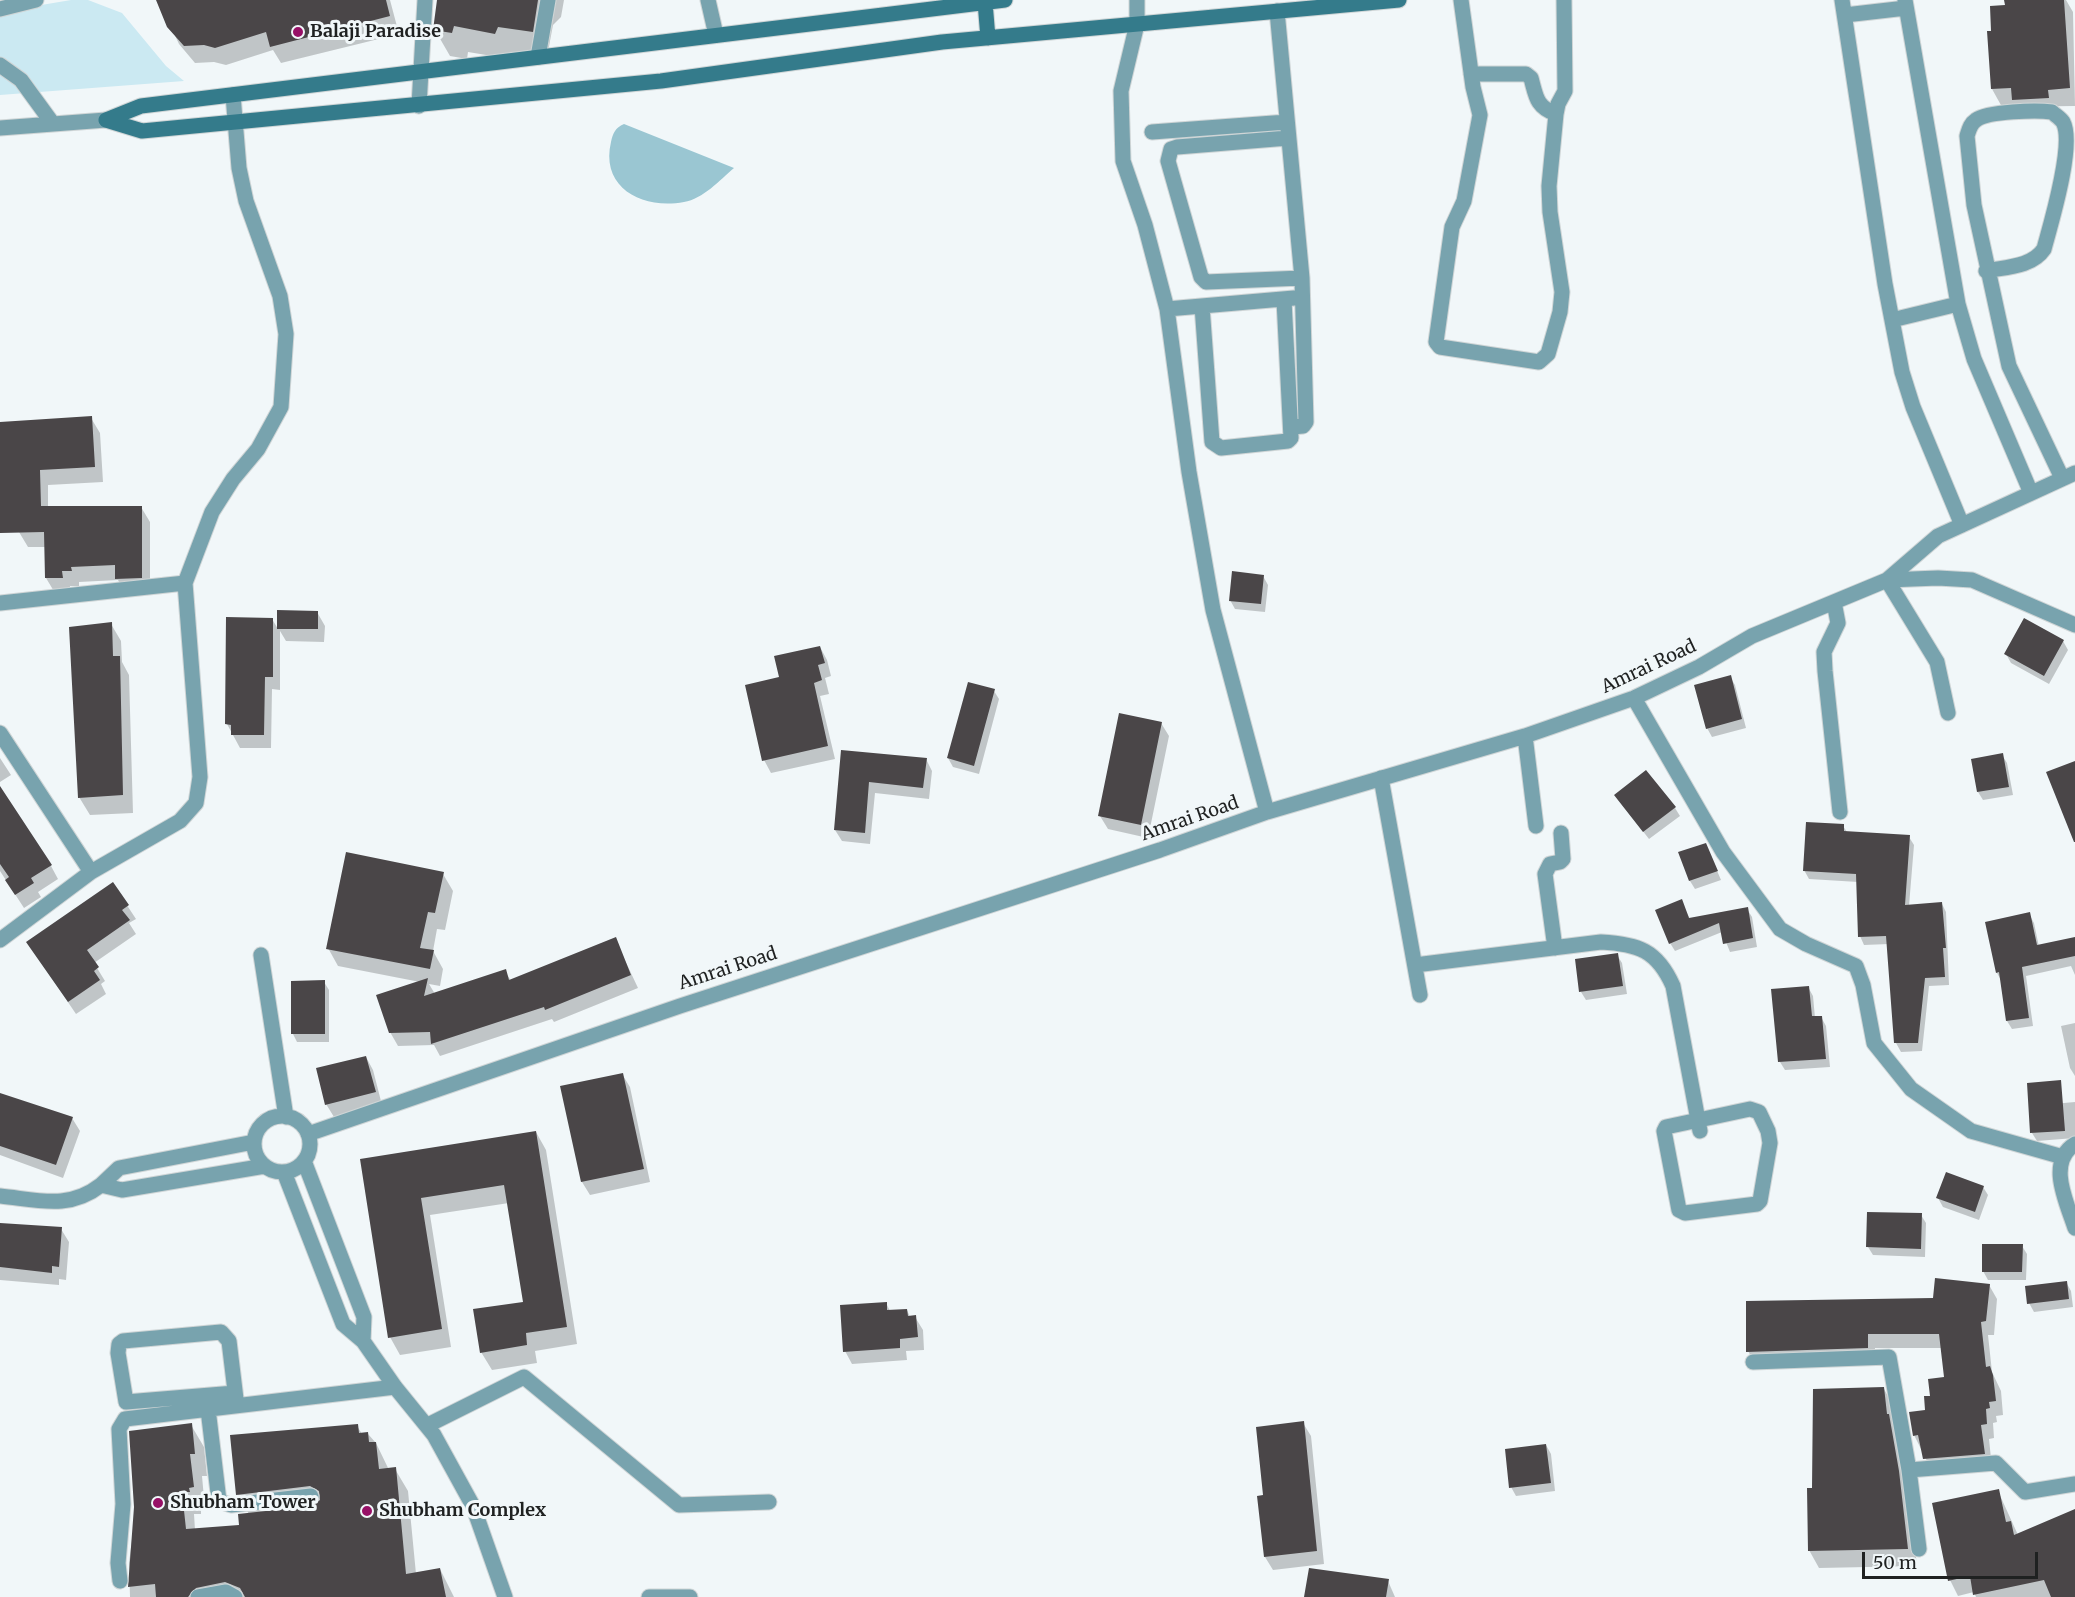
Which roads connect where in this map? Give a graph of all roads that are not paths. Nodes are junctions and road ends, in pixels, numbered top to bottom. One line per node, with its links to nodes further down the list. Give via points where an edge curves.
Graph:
1 (36, 0): 14 (street)
2 (425, 0): 21 (street)
3 (548, 0): 19 (street)
4 (708, 0): 17 (street)
5 (1005, 0): 10 (street)
6 (1137, 0): 16 (street)
7 (1399, 0): 11 (street)
8 (1461, 0): 22 (street)
9 (1564, 0): 25 (street, via 1565,91)
10 (985, 2): 17 (street); 18 (street)
11 (1308, 4): 15 (street)
12 (1906, 4): 13 (street); 37 (street)
13 (1843, 8): 40 (street)
14 (0, 9)
15 (1277, 11): 16 (street); 28 (street)
16 (1137, 24): 18 (street); 39 (street, via 1121,91 1123,161)
17 (716, 35): 19 (street)
18 (988, 38): 24 (street, via 661,81)
19 (538, 57): 21 (street)
20 (0, 65): 29 (street, via 21,80)
21 (420, 73): 23 (street); 24 (street)
22 (1471, 74): 25 (street, via 1526,74 1531,78 1534,98 1545,110); 25 (street, via 1480,115 1464,201 1452,227 1435,336 1440,347 1539,362 1548,354 1562,292 1549,195)
23 (233, 95): 26 (street, via 141,106); 27 (street)
24 (419, 106): 27 (street)
25 (1556, 114)
26 (106, 120): 27 (street, via 142,130); 29 (street)
27 (236, 122): 46 (street, via 246,201 280,296 286,334 282,407 258,449 212,512)
28 (1287, 122): 31 (street); 32 (street)
29 (53, 124): 30 (street)
30 (0, 128)
31 (1152, 132)
32 (1288, 138): 34 (street); 34 (street, via 1177,147 1171,149 1168,161 1201,277 1206,282)
33 (1986, 271): 33 (street, via 1974,205 1969,127 1987,115 2052,112 2066,132 2067,157 2044,249 2028,263); 42 (street, via 2009,366)
34 (1302, 278): 35 (street)
35 (1303, 298): 36 (street); 41 (street, via 1306,422)
36 (1284, 300): 38 (street); 41 (street)
37 (1958, 304): 40 (street); 43 (street, via 1974,359)
38 (1202, 306): 39 (street); 41 (street, via 1212,442 1221,448 1288,441)
39 (1167, 309): 55 (street, via 1213,610)
40 (1892, 320): 44 (street, via 1913,407)
41 (1292, 428)
42 (2068, 475): 43 (street)
43 (2031, 494): 44 (street)
44 (1962, 525): 45 (street, via 1938,537)
45 (1887, 580): 47 (street, Amrai Road); 49 (street, Amrai Road, via 1972,580); 51 (street, via 1937,662)
46 (185, 583): 48 (street); 59 (street, via 200,777 196,803 180,821)
47 (1834, 602): 50 (street, Amrai Road, via 1752,636); 56 (street, via 1838,623 1824,652)
48 (0, 603)
49 (2075, 625)
50 (1634, 698): 53 (street, Amrai Road); 70 (street, via 1723,852 1780,929 1856,966 1874,1043 1911,1089 1971,1131)
51 (1948, 713)
52 (0, 733): 59 (street)
53 (1525, 736): 54 (street, Amrai Road); 57 (street)
54 (1381, 778): 55 (street, Amrai Road); 63 (street)
55 (1267, 812): 67 (street, Amrai Road)
56 (1840, 812)
57 (1536, 826)
58 (1561, 833): 61 (street, via 1563,859 1550,864 1545,874)
59 (91, 872): 60 (street)
60 (0, 940)
61 (1555, 948): 63 (street); 66 (street, via 1601,942 1631,944 1650,954 1666,971 1673,986)
62 (261, 955): 65 (street)
63 (1415, 965): 64 (street)
64 (1420, 995)
65 (286, 1117): 67 (street, via 303,1126); 68 (street, via 267,1120)
66 (1699, 1125): 66 (street, via 1670,1124 1664,1131 1679,1210 1685,1213 1756,1204 1763,1196 1770,1143 1759,1112 1749,1109)
67 (308, 1134): 71 (street, via 309,1153)
68 (254, 1142): 72 (street, via 255,1152); 74 (street, via 119,1168)
69 (2075, 1144): 70 (street)
70 (2063, 1157): 76 (street, via 2059,1178)
71 (304, 1161): 73 (street); 77 (street, via 364,1317)
72 (265, 1166): 73 (street); 74 (street, via 122,1190)
73 (284, 1172): 77 (street, via 343,1324)
74 (101, 1185): 75 (street, via 85,1197 70,1201)
75 (0, 1197)
76 (2075, 1228)
77 (363, 1341): 79 (street)
78 (1753, 1362): 83 (street, via 1889,1357)
79 (395, 1387): 80 (street); 82 (street)
80 (236, 1399): 80 (street, via 229,1341 221,1332 119,1344 126,1402); 81 (street)
81 (208, 1409): 85 (street, via 219,1501 231,1505); 88 (street, via 125,1419 120,1423)
82 (428, 1425): 86 (street, via 524,1377 679,1505); 91 (street, via 473,1506)
83 (1909, 1470): 84 (street, via 1996,1463 2025,1492); 87 (street)
84 (2075, 1484)
85 (311, 1496)
86 (769, 1502)
87 (1919, 1549)
88 (120, 1581)
89 (198, 1597): 90 (street, via 226,1592)
90 (235, 1597)
91 (505, 1597)
92 (649, 1597): 93 (street)
93 (690, 1597)

